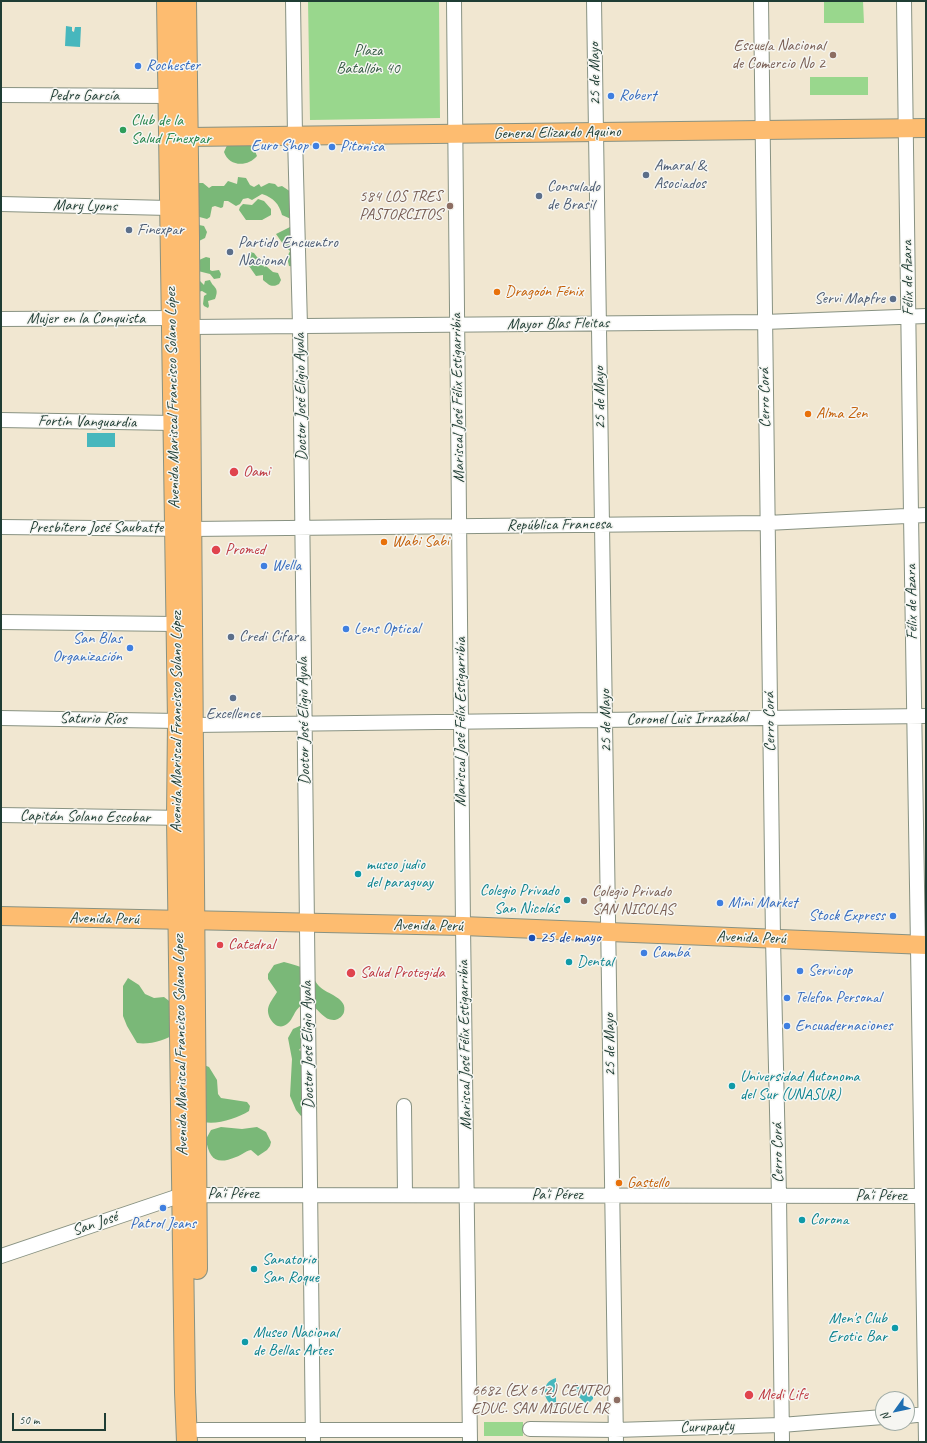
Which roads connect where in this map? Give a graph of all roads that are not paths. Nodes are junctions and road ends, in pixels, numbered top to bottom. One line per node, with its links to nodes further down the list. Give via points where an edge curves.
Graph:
1 (167, 1): 9 (highway, Avenida Mariscal Francisco Solano López)
2 (186, 1): 16 (highway, Avenida Mariscal Francisco Solano López)
3 (293, 1): 15 (street, Doctor José Eligio Ayala)
4 (454, 1): 14 (street, Mariscal José Félix Estigarribia)
5 (594, 1): 13 (street, 25 de Mayo)
6 (761, 1): 12 (street, Cerro Corá)
7 (904, 1): 10 (street, Félix de Azara)
8 (1, 95): 9 (street, Pedro García)
9 (168, 96): 18 (highway, Avenida Mariscal Francisco Solano López)
10 (906, 128): 11 (main road, General Elizardo Aquino); 12 (main road, General Elizardo Aquino); 19 (street, Félix de Azara)
11 (926, 128)
12 (762, 130): 13 (main road, General Elizardo Aquino); 23 (street, Cerro Corá)
13 (596, 132): 14 (main road, General Elizardo Aquino); 24 (street, 25 de Mayo)
14 (456, 134): 15 (main road, General Elizardo Aquino); 25 (street, Mariscal José Félix Estigarribia)
15 (295, 136): 16 (main road, General Elizardo Aquino); 26 (street, Doctor José Eligio Ayala)
16 (188, 137): 27 (highway, Avenida Mariscal Francisco Solano López)
17 (1, 204): 18 (street, Mary Lyons)
18 (170, 208): 21 (highway, Avenida Mariscal Francisco Solano López)
19 (909, 316): 20 (street, Mayor Blas Fleitas); 23 (street, Mayor Blas Fleitas); 30 (street, Félix de Azara)
20 (926, 316)
21 (171, 318): 22 (street, Mujer en la Conquista); 29 (highway, Avenida Mariscal Francisco Solano López)
22 (1, 319)
23 (764, 322): 24 (street, Mayor Blas Fleitas); 32 (street, Cerro Corá)
24 (599, 323): 25 (street, Mayor Blas Fleitas); 33 (street, 25 de Mayo)
25 (458, 324): 26 (street, Mayor Blas Fleitas); 34 (street, Mariscal José Félix Estigarribia)
26 (300, 326): 27 (street, Mayor Blas Fleitas); 36 (street, Doctor José Eligio Ayala)
27 (190, 327): 37 (highway, Avenida Mariscal Francisco Solano López)
28 (1, 420): 29 (street, Fortín Vanguardia)
29 (173, 423): 37 (highway, Avenida Mariscal Francisco Solano López)
30 (911, 515): 31 (street, República Francesa); 32 (street, República Francesa); 41 (street, Félix de Azara)
31 (926, 515)
32 (767, 523): 33 (street, República Francesa); 43 (street, Cerro Corá)
33 (603, 524): 34 (street, República Francesa); 44 (street, 25 de Mayo)
34 (460, 526): 36 (street, República Francesa); 45 (street, Mariscal José Félix Estigarribia)
35 (1, 528): 37 (street, Presbítero José Saubatte)
36 (302, 528): 37 (street, República Francesa); 47 (street, Doctor José Eligio Ayala)
37 (183, 529): 38 (highway, Avenida Mariscal Francisco Solano López); 46 (highway, Avenida Mariscal Francisco Solano López)
38 (176, 573): 40 (highway, Avenida Mariscal Francisco Solano López); 46 (highway, via 183,608)
39 (1, 622): 40 (street)
40 (176, 624): 46 (highway, Avenida Mariscal Francisco Solano López)
41 (920, 716): 43 (street, Coronel Luis Irrazábal); 57 (street, Félix de Azara)
42 (1, 718): 46 (street, Saturio Ríos)
43 (770, 718): 44 (street, Coronel Luis Irrazábal); 55 (street, Cerro Corá)
44 (606, 720): 45 (street, Coronel Luis Irrazábal); 54 (street, 25 de Mayo)
45 (461, 722): 47 (street, Coronel Luis Irrazábal); 53 (street, Mariscal José Félix Estigarribia)
46 (185, 723): 47 (street, Coronel Luis Irrazábal); 49 (highway, Avenida Mariscal Francisco Solano López); 49 (highway, Avenida Mariscal Francisco Solano López, via 178,749 185,775)
47 (304, 723): 52 (street, Doctor José Eligio Ayala)
48 (1, 815): 49 (street, Capitán Solano Escobar)
49 (185, 818): 51 (highway, via 187,908 190,916)
50 (1, 916): 51 (main road, Avenida Perú)
51 (186, 916): 52 (main road, Avenida Perú); 56 (highway, Avenida Mariscal Francisco Solano López); 56 (highway, via 200,928 196,936); 58 (highway, via 191,1036)
52 (307, 923): 53 (main road, Avenida Perú); 61 (street, Doctor José Eligio Ayala)
53 (463, 926): 54 (main road, Avenida Perú); 63 (street, Mariscal José Félix Estigarribia)
54 (609, 932): 55 (main road, Avenida Perú); 64 (street, 25 de Mayo)
55 (772, 939): 57 (main road, Avenida Perú); 65 (street, Cerro Corá)
56 (187, 941): 58 (highway, Avenida Mariscal Francisco Solano López); 60 (highway, Avenida Mariscal Francisco Solano López)
57 (922, 945): 66 (street, Félix de Azara)
58 (196, 1056): 60 (highway, Avenida Mariscal Francisco Solano López)
59 (404, 1106): 62 (street)
60 (189, 1194): 61 (street, Pa'i Pérez); 67 (street, San José); 76 (highway, Avenida Mariscal Francisco Solano López, via 185,1392)
61 (310, 1194): 62 (street, Pa'i Pérez); 73 (street, Doctor José Eligio Ayala)
62 (405, 1195): 63 (street, Pa'i Pérez)
63 (467, 1195): 64 (street, Pa'i Pérez); 74 (street, Mariscal José Félix Estigarribia)
64 (612, 1195): 65 (street, Pa'i Pérez); 75 (street, 25 de Mayo)
65 (779, 1196): 66 (street, Pa'i Pérez); 71 (street, Cerro Corá)
66 (924, 1196): 68 (street, Félix de Azara)
67 (1, 1256)
68 (926, 1414): 69 (street); 78 (street, Félix de Azara)
69 (915, 1415)
70 (875, 1419): 71 (street, Curupayty)
71 (782, 1425): 75 (street, Curupayty); 77 (street, Cerro Corá)
72 (530, 1429): 75 (street, Curupayty)
73 (313, 1436): 74 (street); 76 (street)
74 (470, 1436)
75 (616, 1436)
76 (194, 1438)
77 (782, 1442)
78 (926, 1442)

